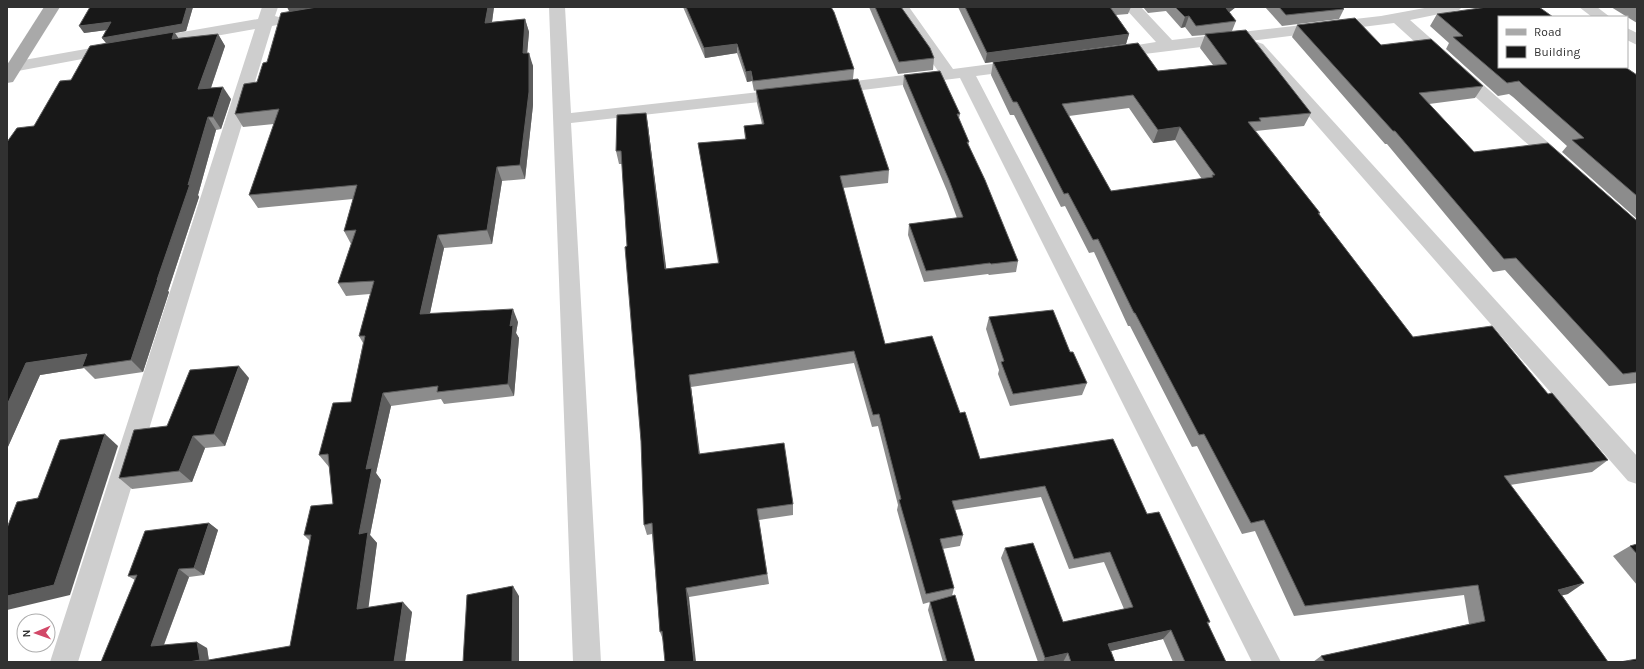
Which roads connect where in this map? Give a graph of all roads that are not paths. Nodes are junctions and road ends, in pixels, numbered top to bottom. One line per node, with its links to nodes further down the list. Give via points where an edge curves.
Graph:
1 (52, 7): 18 (main road)
2 (557, 7): 20 (street)
3 (901, 7): 19 (street)
4 (1132, 7): 15 (street)
5 (1364, 7): 11 (street)
6 (1454, 7): 11 (street)
7 (1587, 7): 9 (street)
8 (267, 15): 10 (street); 18 (street); 23 (street)
9 (1600, 16)
10 (295, 18)
11 (1390, 19): 13 (street); 21 (street)
12 (1628, 34): 14 (street)
13 (1248, 37): 15 (street); 22 (street)
14 (1637, 40)
15 (1168, 45): 16 (street)
16 (1098, 54)
17 (1036, 63): 19 (street)
18 (9, 71)
19 (958, 74): 20 (street); 25 (street)
20 (562, 119): 24 (street)
21 (1573, 175)
22 (1637, 472)
23 (64, 662)
24 (587, 662)
25 (1267, 662)

